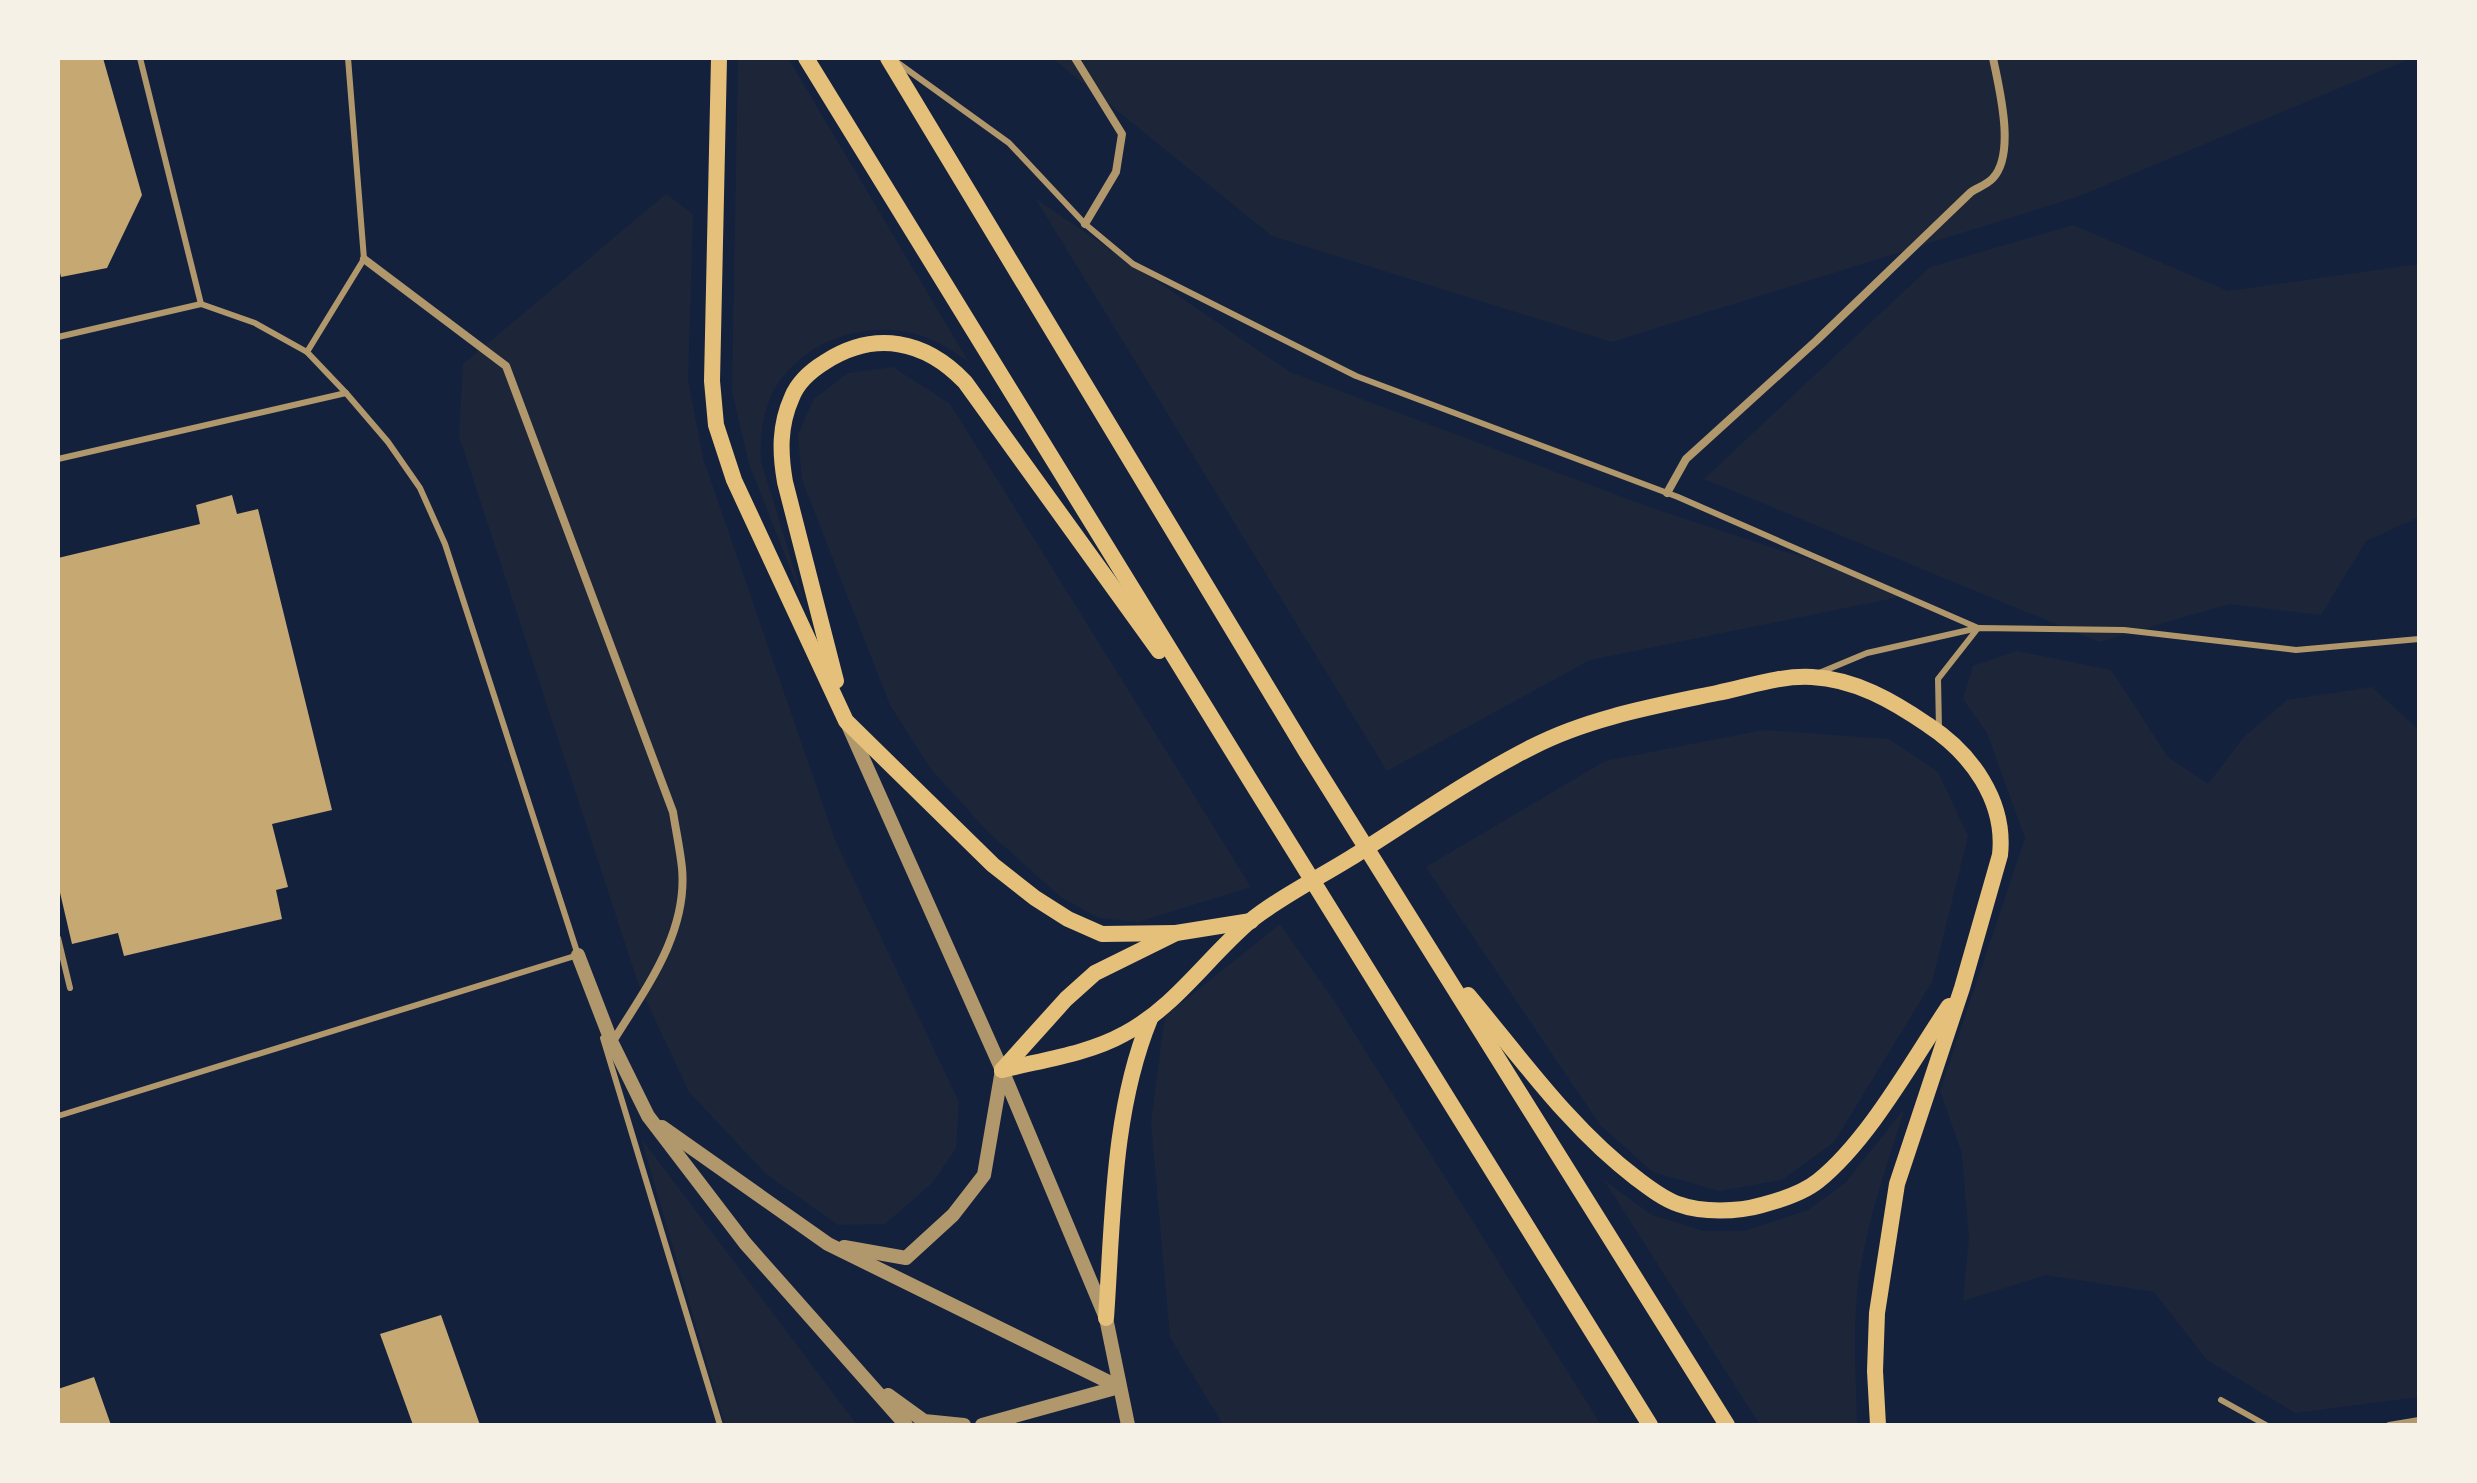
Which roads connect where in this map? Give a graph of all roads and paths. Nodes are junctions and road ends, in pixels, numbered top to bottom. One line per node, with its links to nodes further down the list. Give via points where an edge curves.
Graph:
1 (140, 58): 10 (lane)
2 (348, 58): 9 (lane)
3 (719, 58): 19 (main road, via 712,381 716,425 734,480)
4 (806, 58): 21 (main road)
5 (890, 58): 8 (lane, via 1009,143); 25 (main road)
6 (1075, 58): 8 (street, via 1122,134 1116,172)
7 (1993, 58): 15 (street, via 2004,152 1993,178 1971,192 1686,459)
8 (1085, 224): 15 (lane, via 1133,264 1356,376)
9 (364, 259): 12 (lane); 30 (street, via 506,366 673,812 682,870 678,919 664,958)
10 (201, 304): 11 (lane); 12 (lane, via 255,323)
11 (58, 337)
12 (307, 352): 13 (lane)
13 (346, 393): 14 (lane); 26 (lane, via 420,488 445,544)
14 (58, 459)
15 (1667, 493): 16 (lane)
16 (1978, 628): 17 (lane, via 2124,630 2296,650); 18 (lane, via 1867,653); 20 (lane, via 1938,679)
17 (2419, 639)
18 (1811, 677): 20 (main road, via 1878,695); 22 (main road, via 1634,711 1534,745)
19 (846, 721): 21 (main road, via 785,482 781,435 793,394 804,378 838,354 892,342 929,355 965,382); 23 (main road, via 993,865 1035,898 1102,934); 31 (street)
20 (1939, 732): 28 (main road, via 1967,758 1985,785 2002,833)
21 (1255, 788): 45 (main road)
22 (1251, 921): 23 (main road); 29 (main road)
23 (1176, 933): 31 (main road, via 1095,973)
24 (58, 938): 27 (lane)
25 (1430, 949): 28 (main road, via 1588,1137 1646,1186 1678,1204 1714,1209 1750,1209 1816,1183 1874,1118); 46 (main road)
26 (578, 955): 30 (street); 32 (lane); 40 (lane)
27 (70, 988)
28 (1962, 988): 47 (main road, via 1897,1184 1877,1313)
29 (1150, 1019): 31 (main road, via 1121,1036 1066,1055); 35 (main road, via 1136,1055 1122,1131)
30 (612, 1043): 33 (street)
31 (1002, 1070): 34 (street, via 984,1175 953,1215 906,1258); 35 (street)
32 (58, 1116)
33 (648, 1116): 34 (street); 36 (street, via 745,1243)
34 (828, 1244): 37 (street)
35 (1106, 1318): 37 (street)
36 (865, 1378): 41 (street); 42 (street, via 924,1421)
37 (1119, 1387): 43 (street); 44 (street)
38 (2221, 1400): 48 (lane)
39 (2419, 1420): 49 (lane)
40 (720, 1425)
41 (906, 1425)
42 (964, 1425)
43 (982, 1425)
44 (1128, 1425)
45 (1650, 1425)
46 (1727, 1425)
47 (1878, 1425)
48 (2266, 1425)
49 (2389, 1425)

